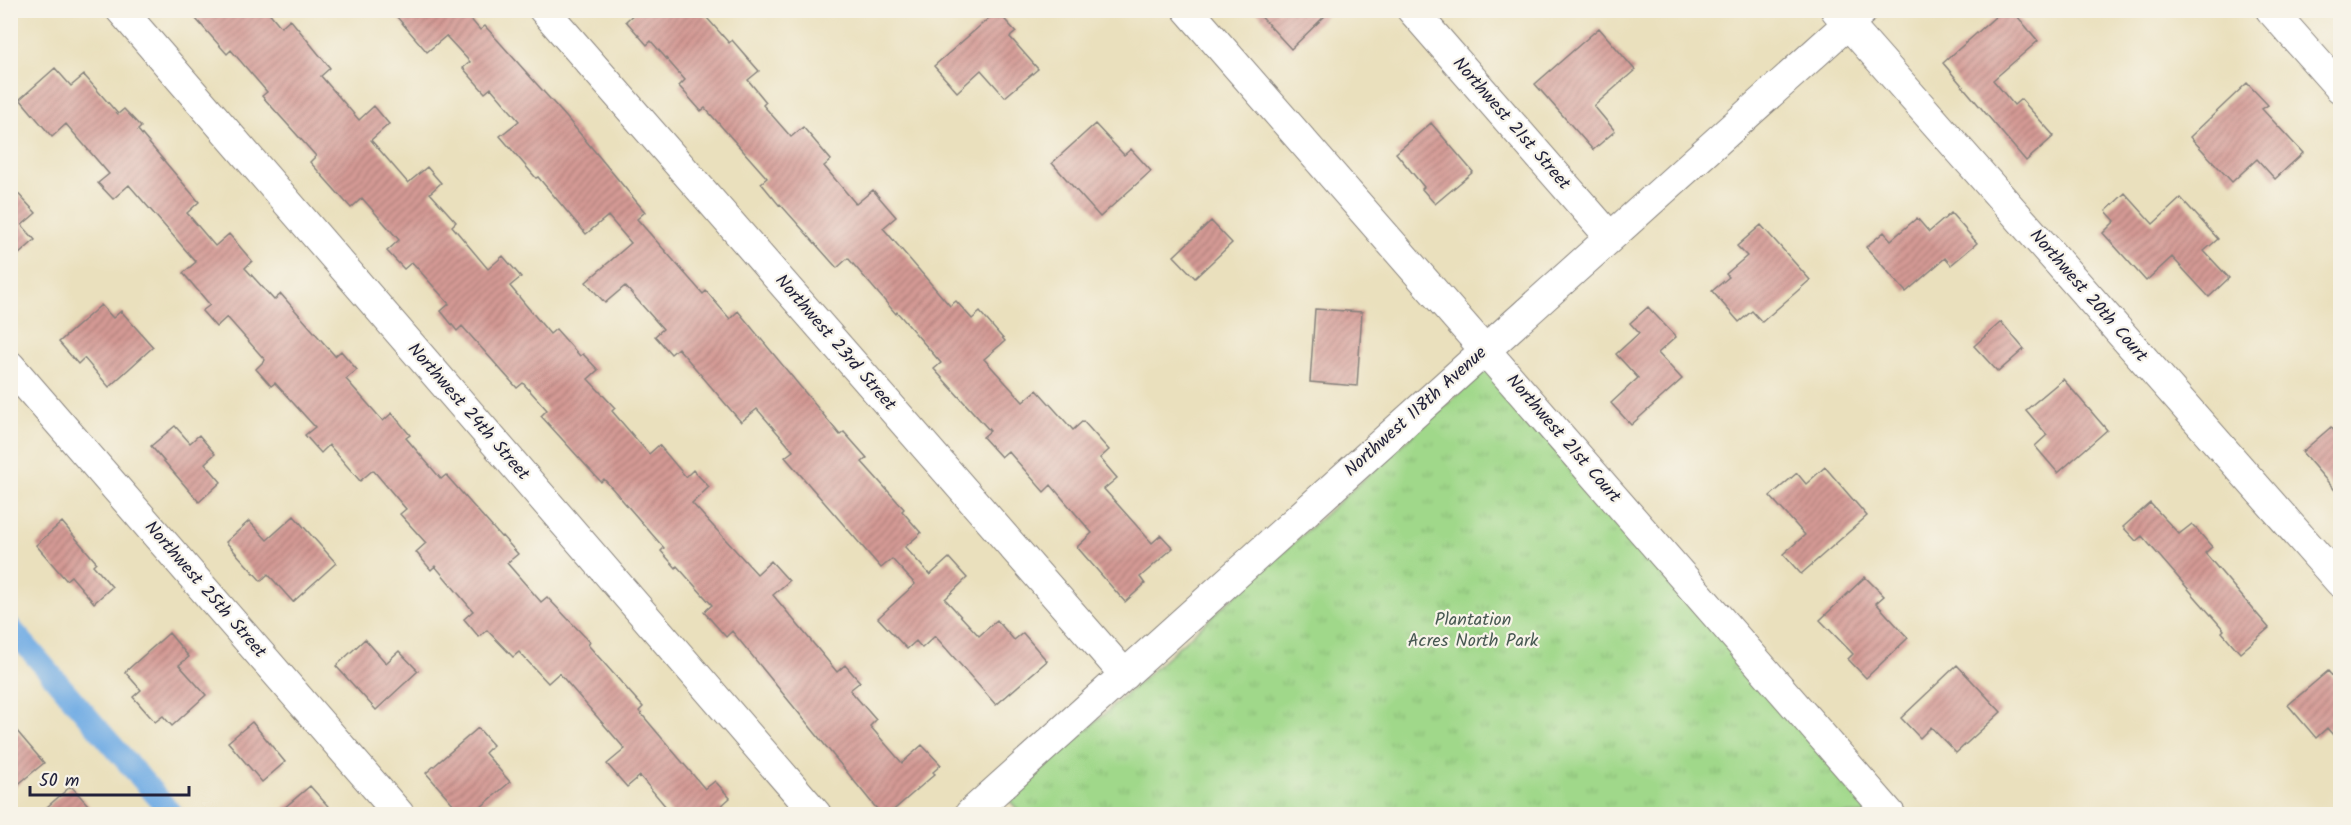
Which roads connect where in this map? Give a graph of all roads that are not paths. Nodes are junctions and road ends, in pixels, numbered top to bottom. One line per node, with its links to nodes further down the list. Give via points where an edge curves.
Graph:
1 (121, 10): 14 (street, Northwest 24th Street)
2 (544, 10): 12 (street, Northwest 23rd Street)
3 (1188, 10): 9 (street, Northwest 21st Court)
4 (1412, 10): 8 (street, Northwest 21st Street)
5 (2271, 10): 7 (street)
6 (1849, 15): 8 (street, Northwest 118th Avenue); 11 (street, Northwest 20th Court)
7 (2340, 88)
8 (1610, 237): 9 (street, Northwest 118th Avenue)
9 (1485, 350): 12 (street, Northwest 118th Avenue); 16 (street, Northwest 21st Court)
10 (10, 366): 13 (street, Northwest 25th Street)
11 (2340, 582)
12 (1125, 675): 15 (street, Northwest 118th Avenue)
13 (399, 814)
14 (816, 814)
15 (970, 814)
16 (1890, 814)

